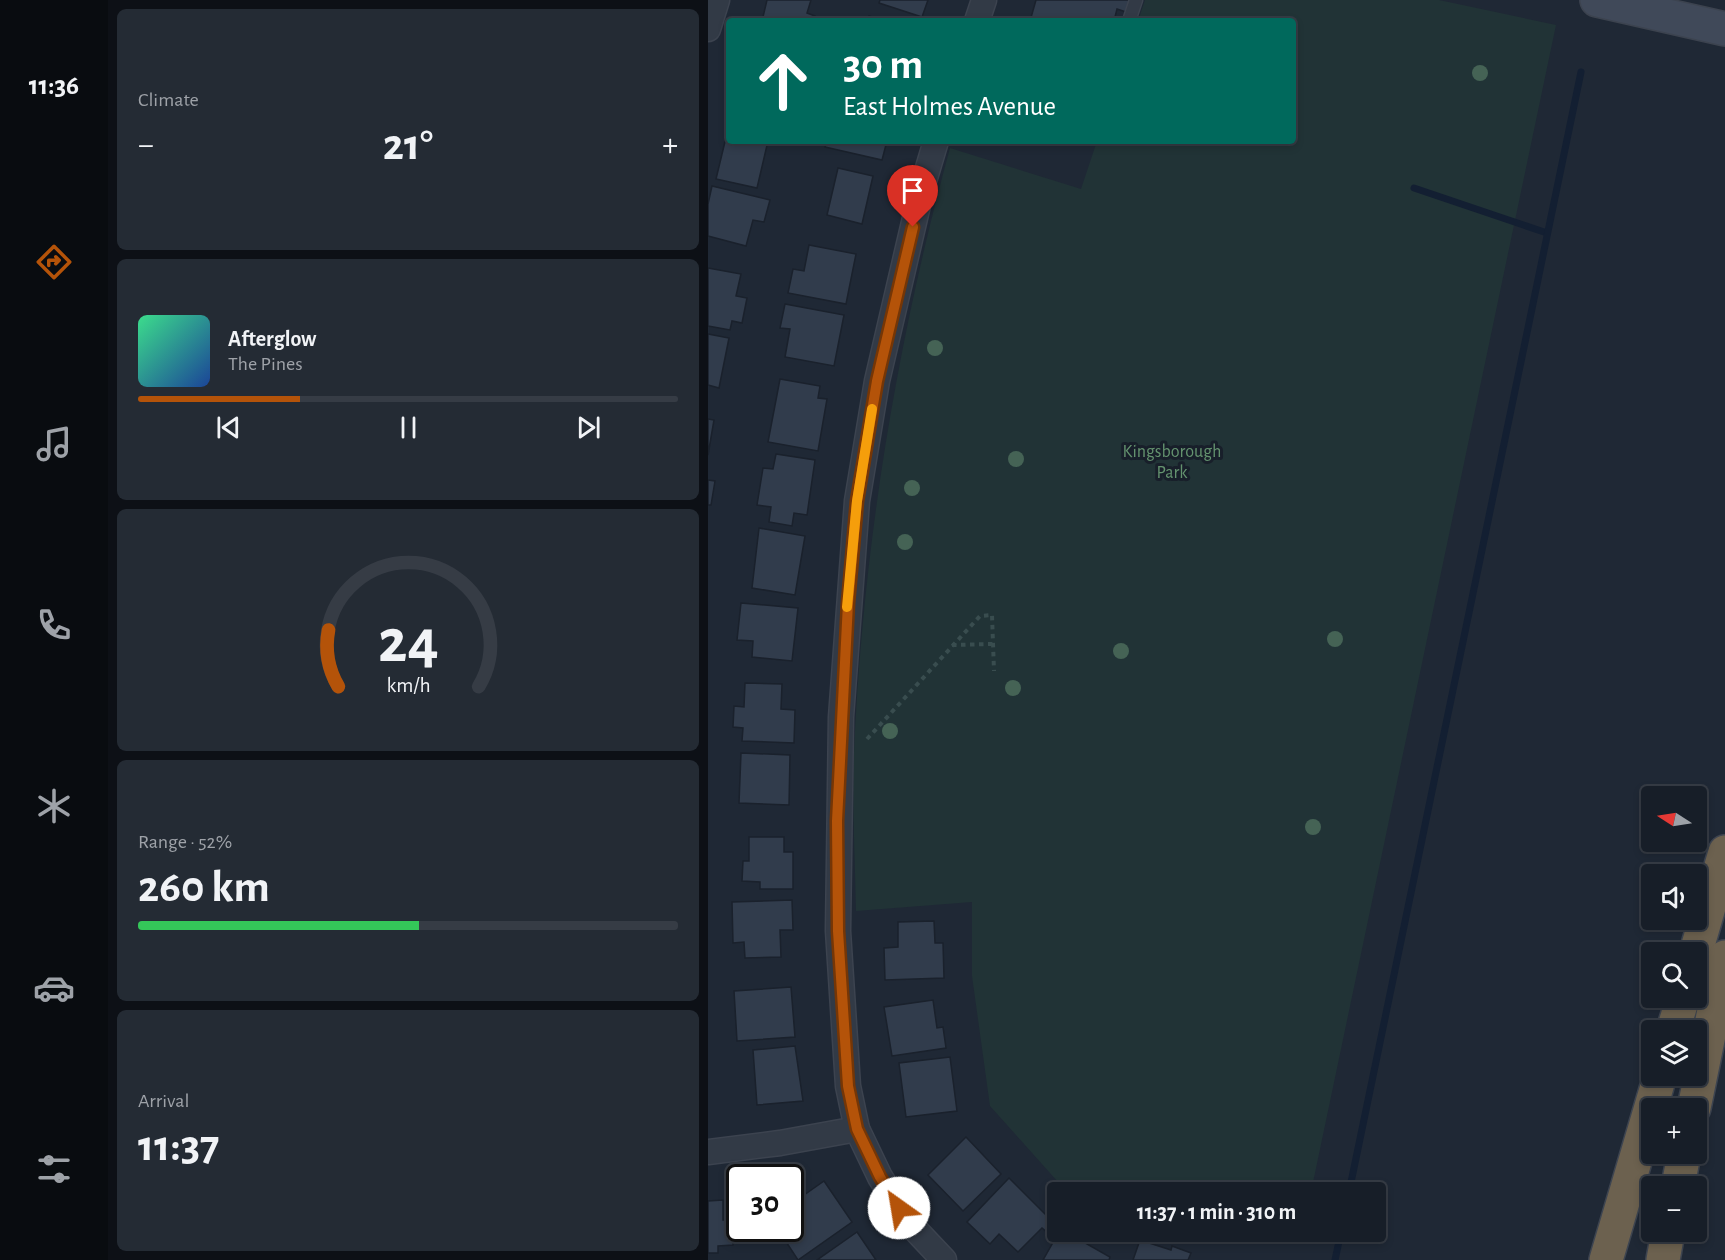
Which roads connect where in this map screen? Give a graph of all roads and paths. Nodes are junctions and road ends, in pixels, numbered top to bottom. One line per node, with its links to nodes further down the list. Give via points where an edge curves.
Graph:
1 (717, 0): 7 (street)
2 (984, 0): 5 (street)
3 (1136, 0): 6 (lane)
4 (1597, 0): 8 (street)
5 (978, 18)
6 (1130, 18)
7 (708, 29)
8 (1725, 29)
9 (935, 144): 19 (street, via 877,381 857,501 848,603 838,809 838,931 847,1076)
10 (993, 644): 11 (path); 11 (path, via 992,615 980,616); 12 (path)
11 (952, 645): 13 (path)
12 (994, 671)
13 (867, 739)
14 (1725, 852): 15 (highway)
15 (1699, 942)
16 (1725, 957): 18 (highway)
17 (1657, 1086): 23 (highway)
18 (1696, 1098)
19 (857, 1129): 20 (street); 22 (street, via 880,1177 909,1223)
20 (708, 1152)
21 (1666, 1242): 24 (highway)
22 (944, 1260)
23 (1606, 1260)
24 (1662, 1260)

